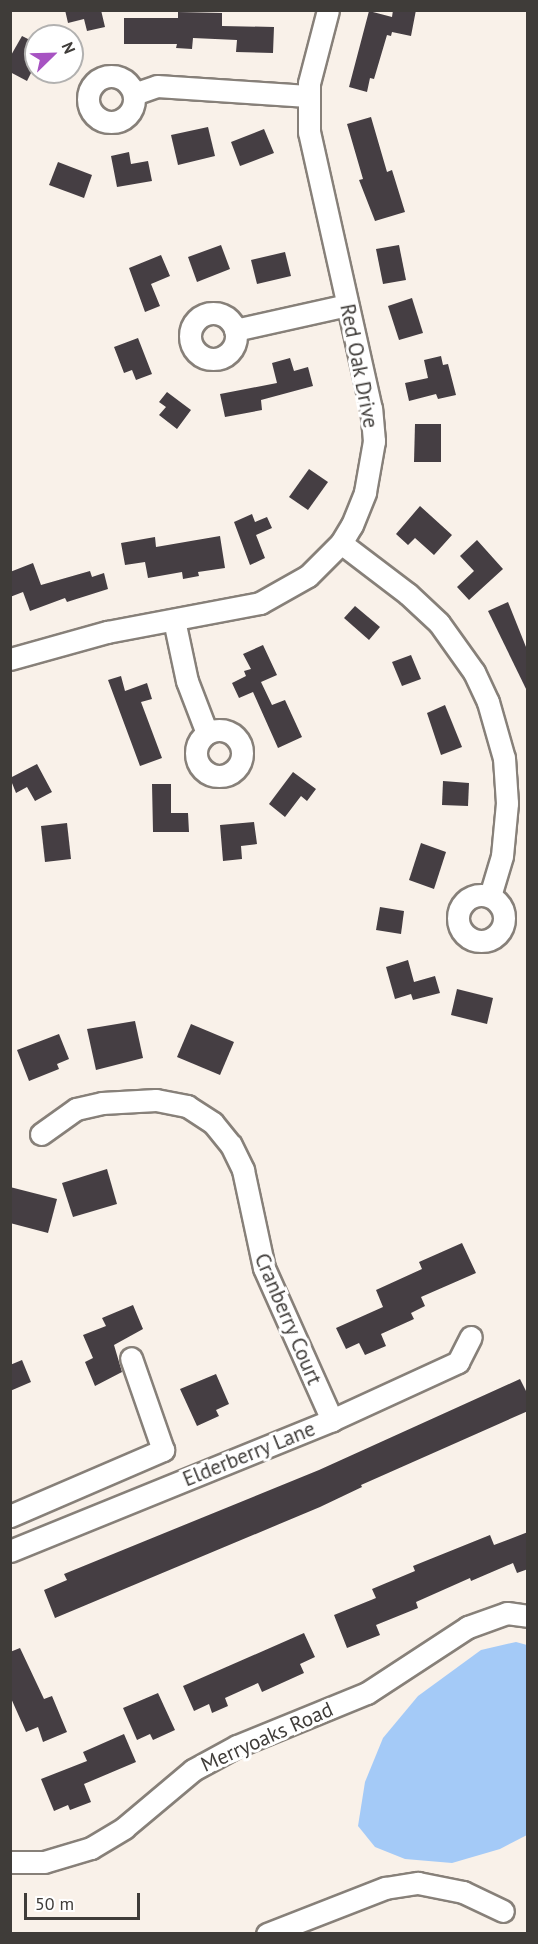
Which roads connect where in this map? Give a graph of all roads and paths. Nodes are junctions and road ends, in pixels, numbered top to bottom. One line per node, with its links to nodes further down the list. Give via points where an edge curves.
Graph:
1 (328, 10): 3 (street, Red Oak Drive)
2 (134, 94): 3 (street, via 157,86)
3 (308, 96): 4 (street, Red Oak Drive, via 310,139)
4 (347, 305): 5 (street); 6 (street, Red Oak Drive, via 371,409 374,441 366,492)
5 (236, 330)
6 (340, 543): 7 (street, Red Oak Drive, via 308,576 278,596 242,608); 10 (street, via 408,594 439,623 474,672 488,702 504,758 507,803 502,856)
7 (174, 620): 8 (street, Red Oak Drive, via 86,637); 9 (street, via 187,681)
8 (10, 659)
9 (207, 733)
10 (490, 896)
11 (41, 1134): 14 (street, Cranberry Court, via 76,1109 102,1103 156,1100 187,1106 213,1123 231,1145 243,1170 264,1268)
12 (471, 1337): 14 (street, Elderberry Lane, via 458,1362)
13 (131, 1358): 15 (street, via 163,1450)
14 (332, 1420): 16 (street, Elderberry Lane)
15 (10, 1516)
16 (10, 1551)
17 (528, 1616): 18 (street, Merryoaks Road, via 507,1613 468,1628 366,1693 237,1746 193,1770 124,1828 91,1848 44,1862)
18 (11, 1862)
19 (503, 1911): 20 (street, via 463,1892 418,1883 386,1888)
20 (267, 1934)

